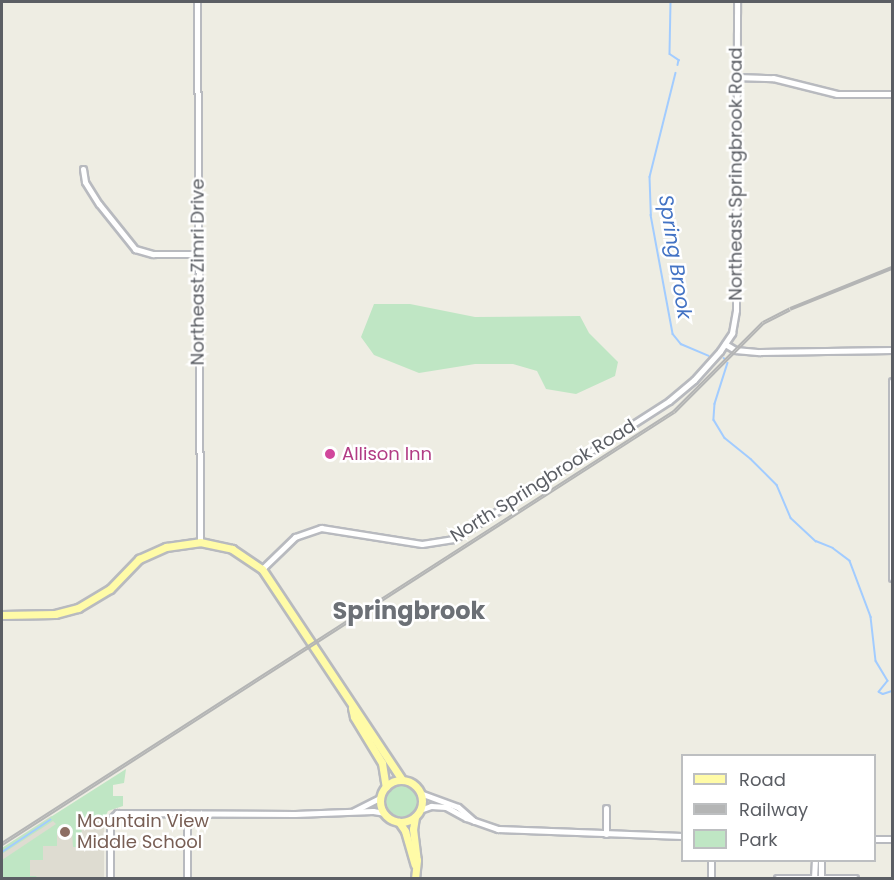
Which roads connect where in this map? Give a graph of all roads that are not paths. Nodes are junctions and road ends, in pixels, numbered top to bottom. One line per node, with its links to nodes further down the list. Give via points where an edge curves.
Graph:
1 (197, 2): 6 (street, Northeast Zimri Drive)
2 (736, 2): 3 (street, Northeast Springbrook Road)
3 (736, 77): 4 (street, via 773,78 837,94); 7 (street, Northeast Springbrook Road, via 736,310 734,327)
4 (892, 93)
5 (83, 169): 6 (street, via 85,182 99,204 135,249 153,254)
6 (198, 254): 10 (street, Northeast Zimri Drive)
7 (725, 344): 8 (street, via 735,350 750,351); 11 (street, North Springbrook Road, via 694,380 669,401 454,538 422,544 321,528 295,537)
8 (892, 350)
9 (892, 381): 12 (street)
10 (200, 542): 11 (main road, via 232,549); 13 (main road, via 177,544 148,554 110,589 78,608 55,614)
11 (262, 569): 14 (main road)
12 (892, 578)
13 (2, 615)
14 (352, 708): 15 (main road); 16 (main road, via 382,763)
15 (402, 780): 16 (main road); 17 (main road, via 412,783)
16 (386, 787): 18 (main road)
17 (420, 793): 20 (main road); 25 (street, via 458,807)
18 (381, 797): 21 (street); 23 (main road)
19 (606, 808): 27 (street)
20 (420, 810): 24 (main road); 25 (street, via 444,807)
21 (354, 812): 22 (street); 23 (street)
22 (187, 813): 36 (street, via 112,816); 37 (street)
23 (384, 813): 26 (main road)
24 (415, 817): 26 (main road); 34 (main road)
25 (474, 820): 27 (street, via 498,829)
26 (399, 822): 34 (main road)
27 (606, 834): 28 (street)
28 (681, 836)
29 (892, 838): 30 (street)
30 (876, 839)
31 (711, 862): 39 (street)
32 (815, 862): 35 (street)
33 (821, 862): 35 (street)
34 (415, 865): 38 (main road)
35 (817, 878): 40 (street); 41 (street)
36 (110, 879)
37 (187, 879)
38 (415, 879)
39 (711, 879)
40 (777, 879)
41 (855, 879)

